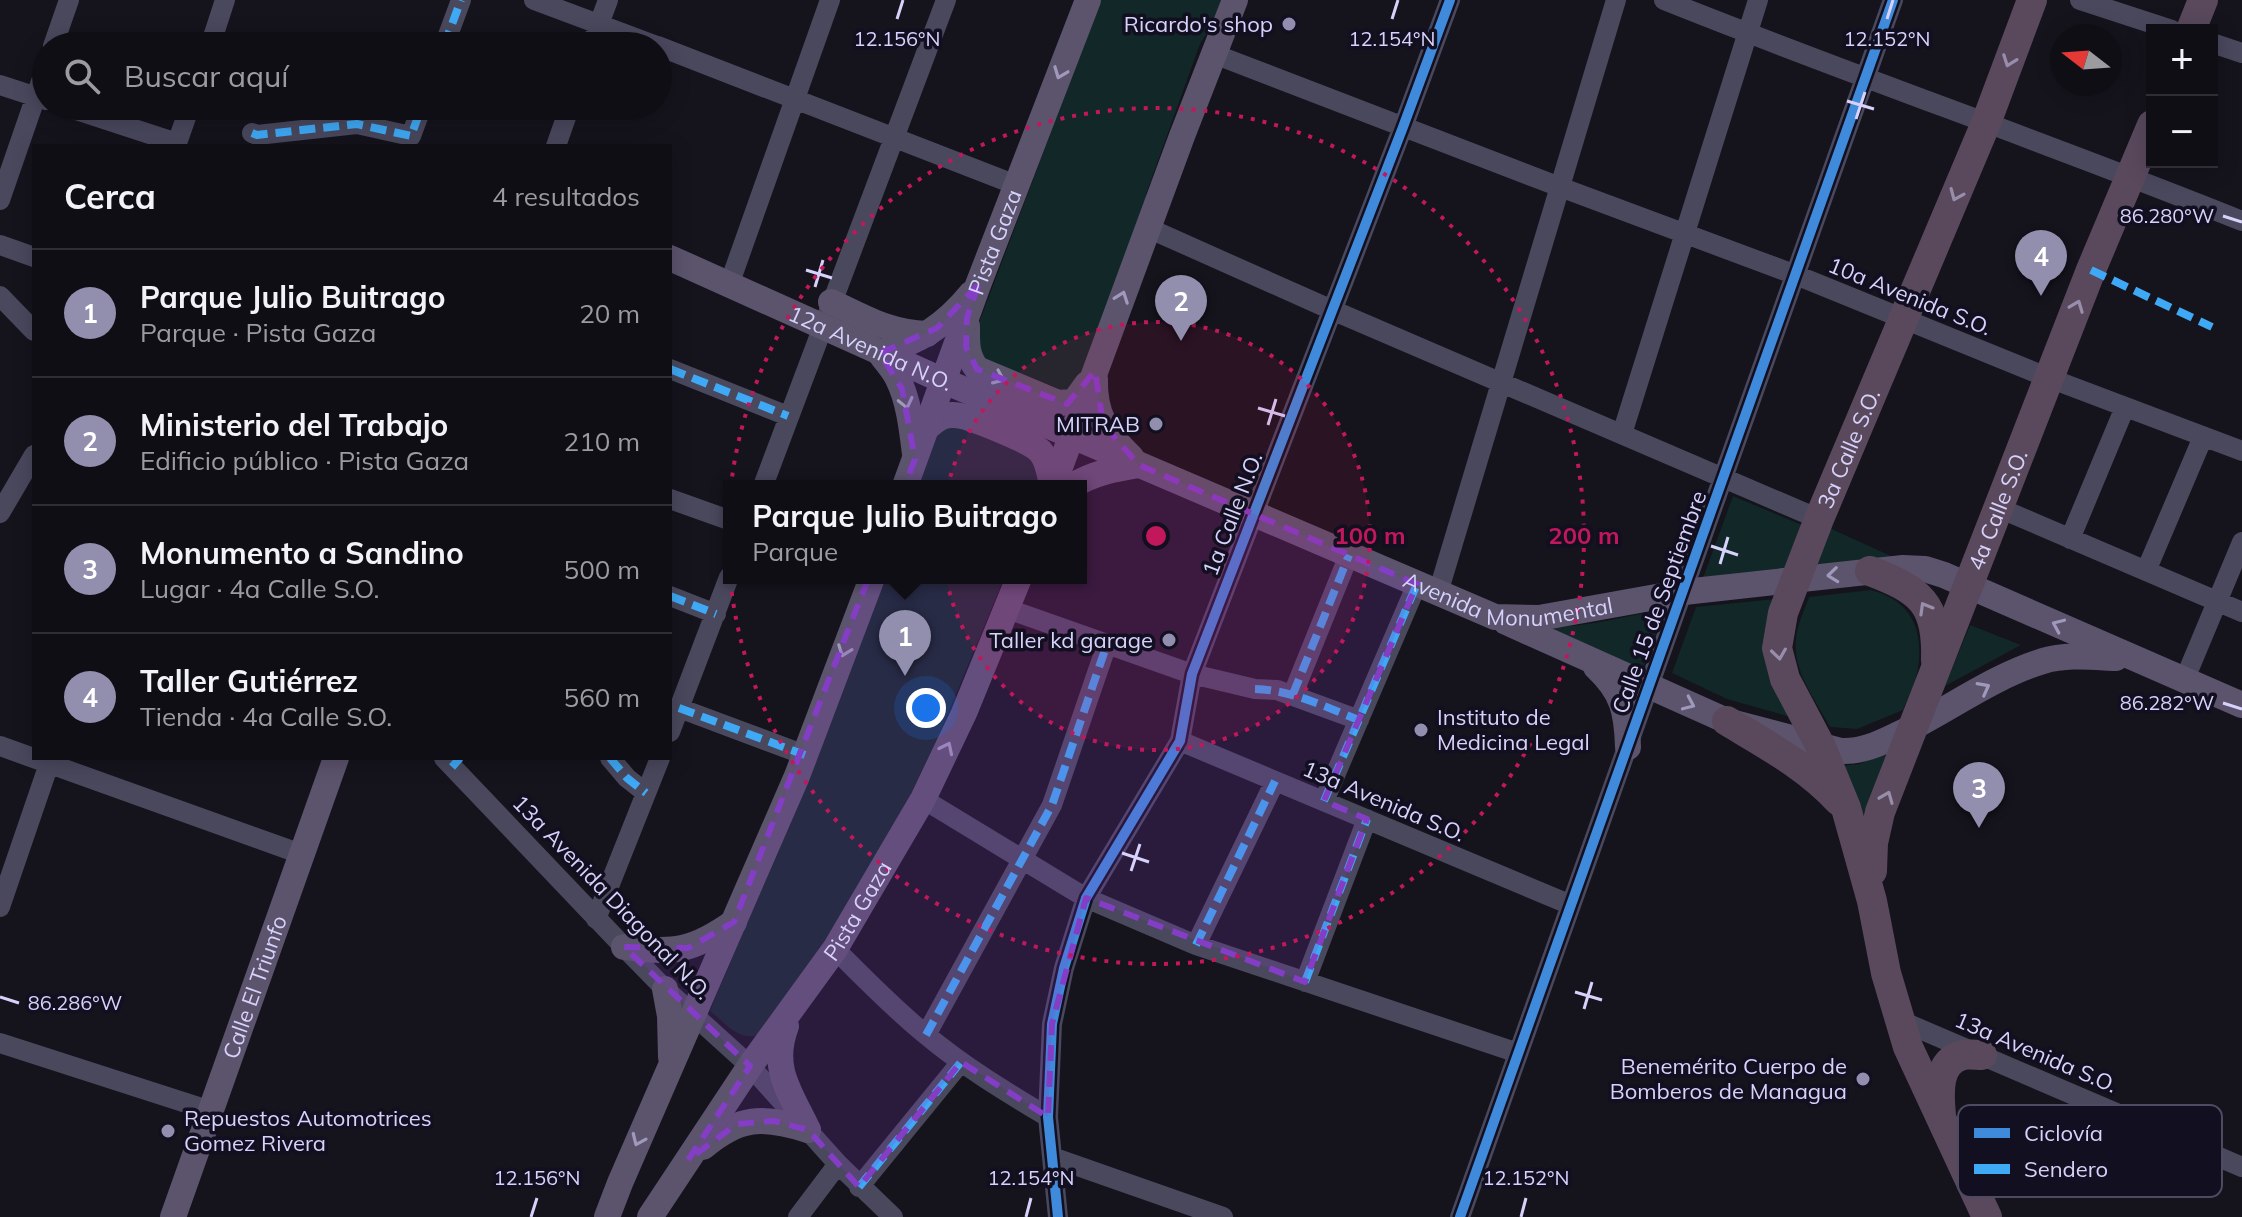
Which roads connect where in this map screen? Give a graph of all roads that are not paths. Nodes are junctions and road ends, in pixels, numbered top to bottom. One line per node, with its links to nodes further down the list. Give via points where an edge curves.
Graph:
1 (69, 0): 21 (street)
2 (225, 0): 22 (street)
3 (461, 0): 23 (street)
4 (534, 0): 18 (street)
5 (608, 0): 18 (street)
6 (830, 0): 34 (street)
7 (946, 0): 43 (street)
8 (1088, 0): 49 (main road, Pista Gaza, one-way to 49)
9 (1235, 0): 30 (main road)
10 (1450, 0): 41 (street, 1a Calle N.O.)
11 (1616, 0): 50 (street)
12 (1664, 0): 26 (street)
13 (1758, 0): 26 (street)
14 (1893, 0): 31 (street, Calle 15 de Septiembre)
15 (2032, 0): 40 (highway, 3a Calle S.O., one-way to 40)
16 (2080, 0): 19 (street)
17 (2203, 0): 20 (highway)
18 (599, 24): 24 (street); 25 (street)
19 (2154, 24)
20 (2193, 24)
21 (58, 32)
22 (215, 32)
23 (449, 32)
24 (596, 32)
25 (620, 32)
26 (1748, 34): 31 (street); 54 (street)
27 (2218, 45): 29 (street)
28 (672, 52): 34 (street)
29 (2242, 53)
30 (1214, 54): 41 (street, 10a Avenida S.O.); 53 (main road)
31 (1865, 79): 40 (street); 58 (street, Calle 15 de Septiembre)
32 (0, 85): 33 (street)
33 (32, 95)
34 (794, 98): 43 (street); 59 (street)
35 (32, 120): 51 (street)
36 (105, 120): 45 (street)
37 (185, 120): 46 (street)
38 (417, 120): 42 (street, via 411,136 357,124)
39 (565, 120): 47 (street)
40 (1986, 123): 48 (street); 65 (highway, 3a Calle S.O., one-way to 65)
41 (1403, 127): 50 (street, 10a Avenida S.O.); 63 (street, 1a Calle N.O.)
42 (252, 133)
43 (894, 138): 49 (street); 62 (street)
44 (2146, 140): 48 (highway, 4a Calle S.O.)
45 (174, 144)
46 (177, 144)
47 (557, 144)
48 (2131, 176): 52 (street); 72 (highway, 4a Calle S.O., one-way to 48)
49 (1016, 185): 60 (main road, Pista Gaza)
50 (1560, 187): 54 (street, 10a Avenida S.O.); 74 (street)
51 (0, 200)
52 (2242, 221)
53 (1148, 228): 63 (street); 71 (main road, one-way to 53)
54 (1685, 234): 58 (street, 10a Avenida S.O.); 78 (street)
55 (0, 245): 56 (street)
56 (32, 256)
57 (672, 259): 59 (main road, 12a Avenida N.O.)
58 (1796, 275): 65 (street, 10a Avenida S.O.); 85 (street, Calle 15 de Septiembre)
59 (729, 285): 66 (main road, 12a Avenida N.O.)
60 (978, 285): 64 (main road, Pista Gaza); 68 (main road, via 956,312)
61 (0, 296): 67 (street)
62 (831, 302): 66 (street); 68 (main road, via 887,328)
63 (1332, 310): 74 (street); 94 (street, 1a Calle N.O.)
64 (967, 318): 71 (main road, one-way to 71, via 966,347 977,369 1058,403 1074,402); 73 (main road, Pista Gaza)
65 (1903, 319): 72 (street, 10a Avenida S.O.); 96 (highway, 3a Calle S.O.)
66 (821, 327): 69 (main road, 12a Avenida N.O.); 76 (street)
67 (32, 329)
68 (927, 334): 69 (main road)
69 (880, 353): 73 (main road, 12a Avenida N.O.); 83 (main road, one-way to 83, via 902,389)
70 (672, 370): 76 (street)
71 (1095, 371): 79 (main road); 84 (main road, via 1103,424)
72 (2049, 378): 75 (street, 10a Avenida S.O.); 92 (highway, 4a Calle S.O.)
73 (944, 381): 77 (main road, Pista Gaza); 79 (main road, 12a Avenida N.O.)
74 (1501, 383): 78 (street); 107 (street)
75 (2125, 407): 80 (street, 10a Avenida S.O.); 97 (street)
76 (788, 416): 86 (street)
77 (926, 428): 83 (main road, Pista Gaza); 88 (main road, via 941,416 955,415 1022,439 1040,451)
78 (1622, 434): 85 (street)
79 (1071, 436): 84 (main road, Avenida Monumental); 89 (main road)
80 (2203, 437): 81 (street, 10a Avenida S.O.); 101 (street)
81 (2242, 451)
82 (32, 458): 93 (street)
83 (915, 459): 87 (main road, Pista Gaza)
84 (1139, 465): 90 (main road); 94 (main road, Avenida Monumental)
85 (1724, 478): 96 (street); 108 (street, Calle 15 de Septiembre)
86 (765, 480)
87 (907, 480)
88 (1050, 480)
89 (1054, 480)
90 (1082, 480)
91 (672, 500): 95 (street)
92 (1999, 508): 97 (street); 106 (highway, 4a Calle S.O.)
93 (0, 513)
94 (1254, 514): 99 (main road, Avenida Monumental); 118 (street, 1a Calle N.O.)
95 (723, 518)
96 (1819, 519): 102 (highway, 3a Calle S.O.)
97 (2070, 539): 101 (street)
98 (2242, 542): 110 (street)
99 (1349, 555): 107 (main road, Avenida Monumental); 122 (street)
100 (1870, 571): 102 (main road, Avenida Monumental, one-way to 102); 106 (main road, Avenida Monumental, via 1925,569); 119 (highway, one-way to 100, via 1937,645 1926,605 1902,583)
101 (2146, 571): 110 (street)
102 (1795, 580): 108 (main road, Avenida Monumental); 132 (highway, 3a Calle S.O., one-way to 132, via 1778,629 1778,657)
103 (727, 584): 113 (street)
104 (870, 584): 133 (main road, one-way to 133)
105 (1017, 584): 111 (main road, Pista Gaza)
106 (1968, 586): 117 (main road, Avenida Monumental, one-way to 106); 119 (highway, 4a Calle S.O.)
107 (1428, 588): 114 (main road, Avenida Monumental); 125 (street)
108 (1684, 592): 114 (main road, Avenida Monumental, via 1539,618); 121 (street, Calle 15 de Septiembre)
109 (672, 597): 113 (street)
110 (2216, 601): 112 (street); 120 (street)
111 (1008, 609): 115 (street); 142 (main road, Pista Gaza, one-way to 111)
112 (2242, 612)
113 (716, 614): 124 (street)
114 (1495, 617): 116 (main road)
115 (1107, 644): 118 (street); 147 (street, via 1052,805)
116 (1581, 655): 121 (main road); 131 (main road, via 1617,691 1627,720)
117 (2155, 667): 120 (main road); 127 (main road, one-way to 117, via 2043,661 2121,658)
118 (1192, 674): 122 (street); 129 (street, 1a Calle N.O.)
119 (1935, 674): 127 (highway, 4a Calle S.O.)
120 (2184, 681): 123 (main road)
121 (1650, 686): 126 (main road, one-way to 126); 131 (street, Calle 15 de Septiembre)
122 (1293, 694): 125 (street)
123 (2242, 705)
124 (679, 708): 128 (street); 133 (street)
125 (1359, 720): 143 (street)
126 (1727, 721): 132 (main road); 144 (highway, via 1805,769)
127 (1915, 726): 132 (main road, via 1864,749); 149 (highway, 4a Calle S.O., one-way to 127, via 1877,822)
128 (672, 727)
129 (1180, 741): 140 (street, 13a Avenida S.O.); 148 (street, 1a Calle N.O.)
130 (0, 746): 134 (street)
131 (1628, 747): 150 (street, Calle 15 de Septiembre)
132 (1821, 747): 144 (highway, 3a Calle S.O.)
133 (805, 755): 153 (main road)
134 (32, 756)
135 (335, 760): 146 (main road, Calle El Triunfo)
136 (612, 760): 141 (street)
137 (659, 760): 141 (street)
138 (50, 761): 146 (street); 151 (street)
139 (452, 761): 152 (street, 13a Avenida Diagonal N.O.)
140 (1275, 781): 143 (street, 13a Avenida S.O.); 154 (street)
141 (646, 793): 152 (street)
142 (923, 799): 147 (street); 156 (main road, Pista Gaza)
143 (1324, 801): 145 (street, 13a Avenida S.O.)
144 (1846, 808): 149 (highway, 3a Calle S.O.)
145 (1367, 819): 150 (street, 13a Avenida S.O.); 157 (street)
146 (301, 854): 170 (main road, Calle El Triunfo)
147 (1022, 859): 148 (street); 162 (street)
148 (1086, 898): 154 (street); 171 (street, 1a Calle N.O., via 1052,1024)
149 (1872, 901): 161 (highway)
150 (1571, 905): 164 (street, Calle 15 de Septiembre)
151 (0, 907)
152 (596, 919): 155 (street, 13a Avenida Diagonal N.O.)
153 (734, 922): 155 (main road, via 688,948); 160 (main road)
154 (1196, 945): 157 (street)
155 (624, 947): 158 (street, 13a Avenida Diagonal N.O.)
156 (835, 949): 159 (main road, Pista Gaza); 162 (street)
157 (1305, 982): 164 (street)
158 (665, 989): 160 (street, 13a Avenida Diagonal N.O.); 168 (main road)
159 (793, 1007): 167 (main road, Pista Gaza); 173 (main road, via 779,1063)
160 (694, 1015): 167 (street, 13a Avenida Diagonal N.O.); 168 (main road)
161 (1899, 1020): 165 (street, 13a Avenida S.O.); 172 (highway)
162 (926, 1035): 166 (street)
163 (0, 1043): 170 (street)
164 (1518, 1053): 189 (street, Calle 15 de Septiembre)
165 (1982, 1055): 169 (street, 13a Avenida S.O.); 172 (highway, via 1961,1055 1943,1072)
166 (961, 1062): 171 (street); 180 (street)
167 (750, 1066): 173 (street, 13a Avenida Diagonal N.O.); 177 (main road, Pista Gaza)
168 (670, 1069): 183 (main road, one-way to 183)
169 (2098, 1105)
170 (211, 1111): 182 (main road, Calle El Triunfo)
171 (1048, 1117): 175 (street, 1a Calle N.O.)
172 (1942, 1122): 174 (highway)
173 (808, 1130): 177 (main road, via 774,1121 746,1122 722,1132); 178 (street, 13a Avenida Diagonal N.O.)
174 (1958, 1156)
175 (1052, 1157): 187 (street, 1a Calle N.O.); 188 (street)
176 (2222, 1158): 179 (street, 13a Avenida S.O.)
177 (688, 1160): 184 (main road, Pista Gaza)
178 (838, 1164): 180 (street, 13a Avenida Diagonal N.O.); 185 (street)
179 (2242, 1167)
180 (859, 1187): 186 (street, 13a Avenida Diagonal N.O.)
181 (1978, 1197): 190 (highway)
182 (173, 1217)
183 (607, 1217)
184 (650, 1217)
185 (798, 1217)
186 (893, 1217)
187 (1058, 1217)
188 (1223, 1217)
189 (1460, 1217)
190 (1987, 1217)

